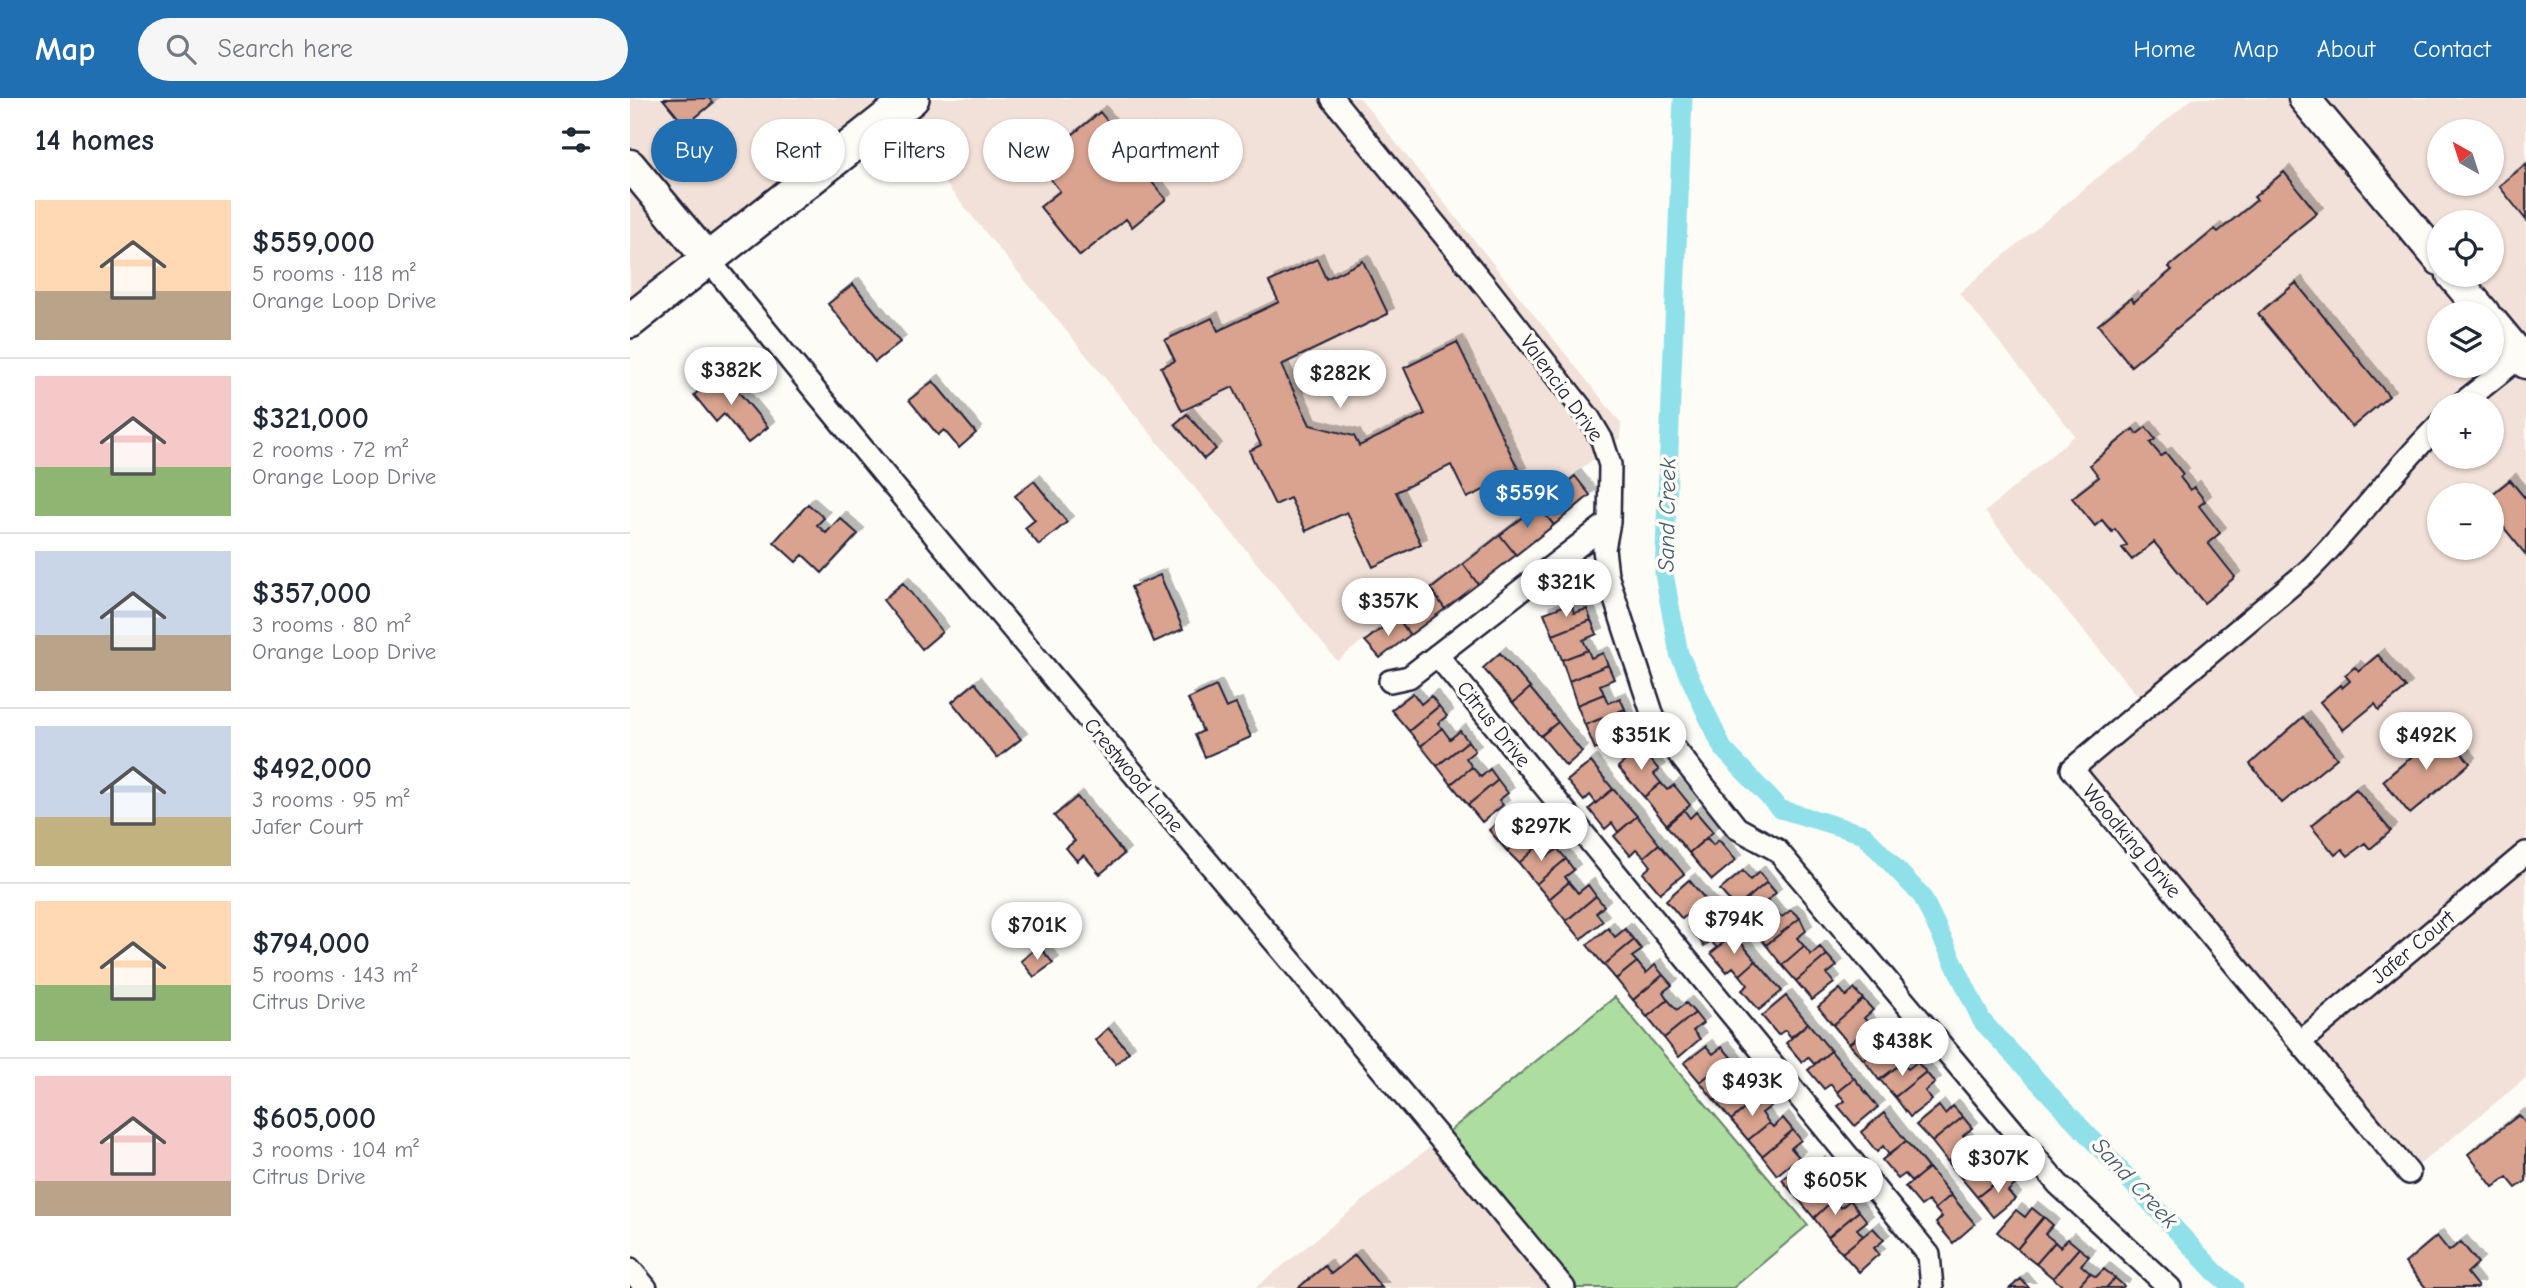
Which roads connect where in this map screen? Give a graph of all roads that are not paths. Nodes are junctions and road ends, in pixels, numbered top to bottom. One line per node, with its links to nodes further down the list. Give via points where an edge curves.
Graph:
1 (912, 98): 6 (main road)
2 (1332, 98): 14 (street, Valencia Drive, via 1589,418 1610,465)
3 (2304, 98): 5 (main road)
4 (630, 165): 6 (main road)
5 (2427, 245)
6 (708, 259): 9 (main road); 22 (street, Crestwood Lane, via 987,600)
7 (2462, 287): 8 (main road)
8 (2474, 301)
9 (630, 320)
10 (2504, 337): 11 (main road)
11 (2523, 360): 12 (street)
12 (2478, 392)
13 (2427, 436): 18 (street, Woodking Drive, via 2308,571 2072,769)
14 (1608, 522): 15 (street); 24 (street, Valencia Drive, via 1606,575 1656,725 1738,828 1777,850 2058,1184)
15 (1437, 655): 16 (street, via 1409,677); 23 (street, Citrus Drive, via 1929,1255)
16 (1390, 681)
17 (2526, 853): 18 (street, Jafer Court)
18 (2300, 1042): 19 (street, Woodking Drive)
19 (2409, 1173)
20 (630, 1269): 21 (street)
21 (646, 1288)
22 (1564, 1288)
23 (1932, 1288)
24 (2170, 1288)

